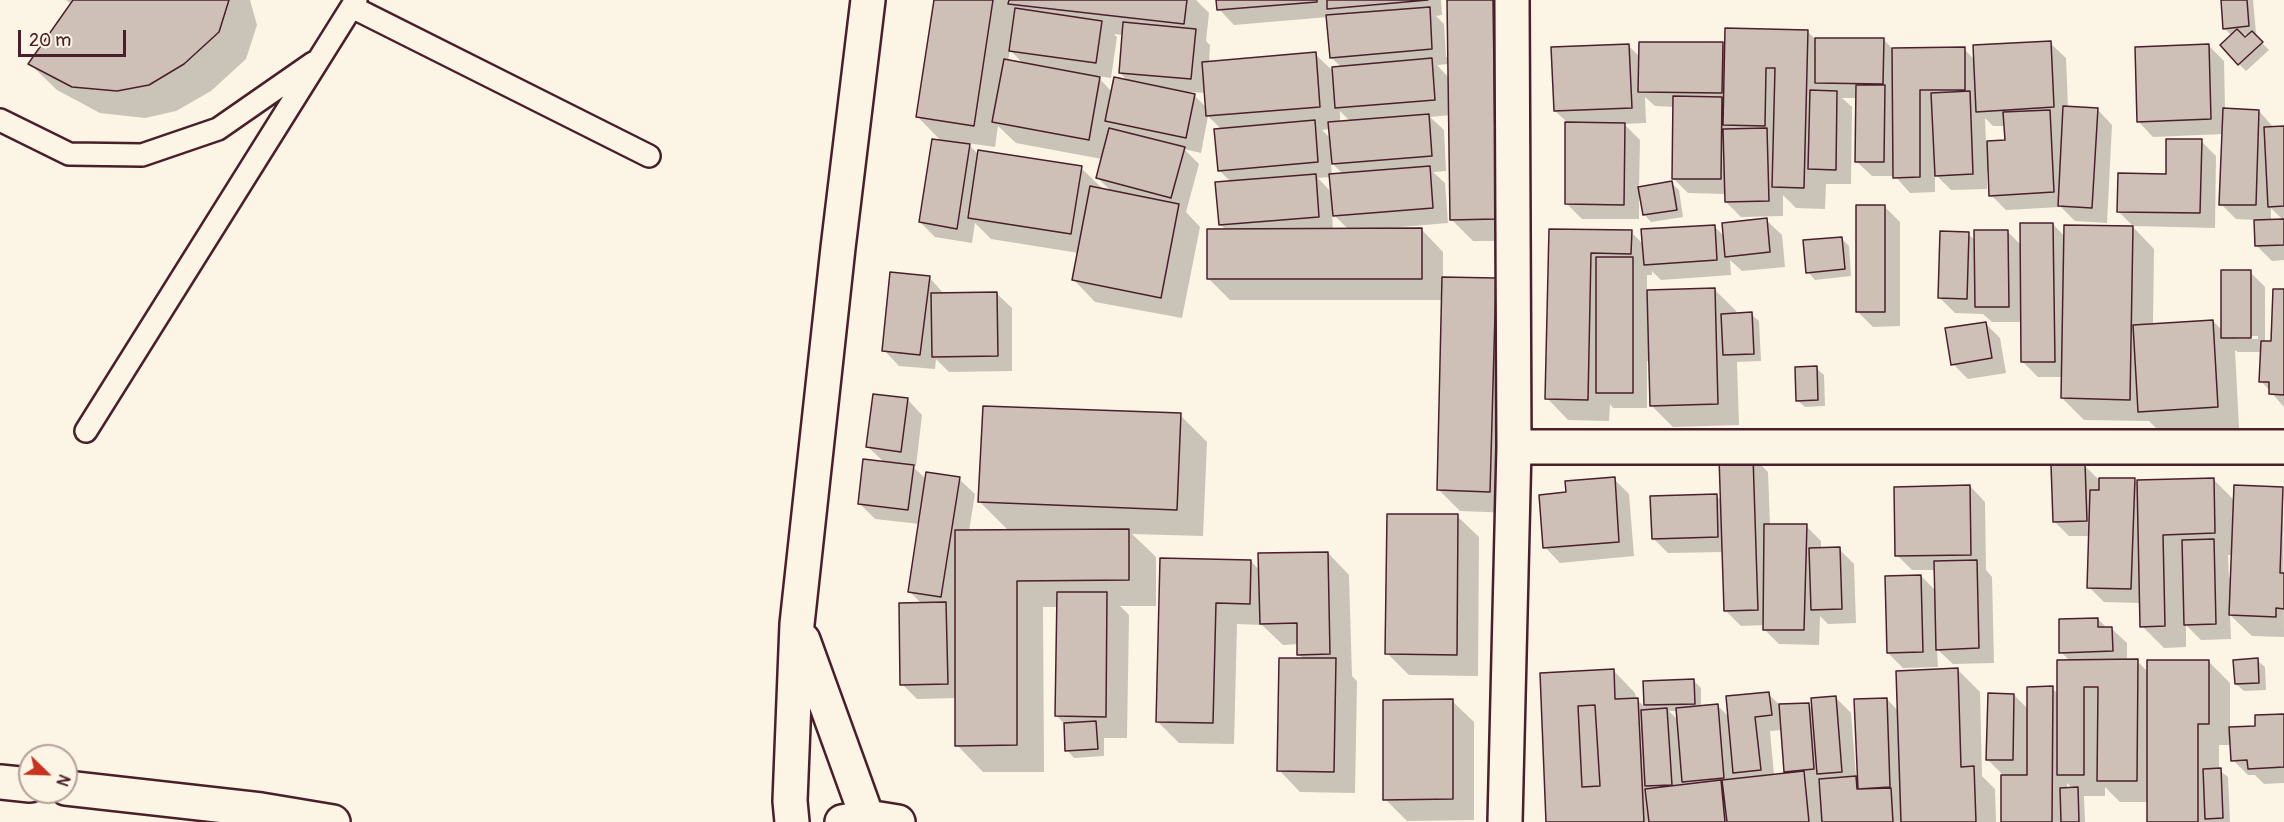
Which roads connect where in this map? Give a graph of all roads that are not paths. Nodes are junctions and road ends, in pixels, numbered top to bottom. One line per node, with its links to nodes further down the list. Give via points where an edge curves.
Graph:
1 (868, 0): 10 (street)
2 (1512, 0): 8 (street)
3 (354, 4): 4 (lane); 6 (lane)
4 (321, 58): 5 (lane, via 218,129 142,155 69,154); 7 (lane)
5 (0, 120)
6 (649, 156)
7 (86, 431)
8 (1514, 447): 9 (street); 17 (street)
9 (2284, 447)
10 (797, 624): 14 (street); 16 (street)
11 (0, 782): 12 (street)
12 (18, 783)
13 (78, 789): 15 (street)
14 (869, 820)
15 (333, 822)
16 (792, 822)
17 (1505, 822)

